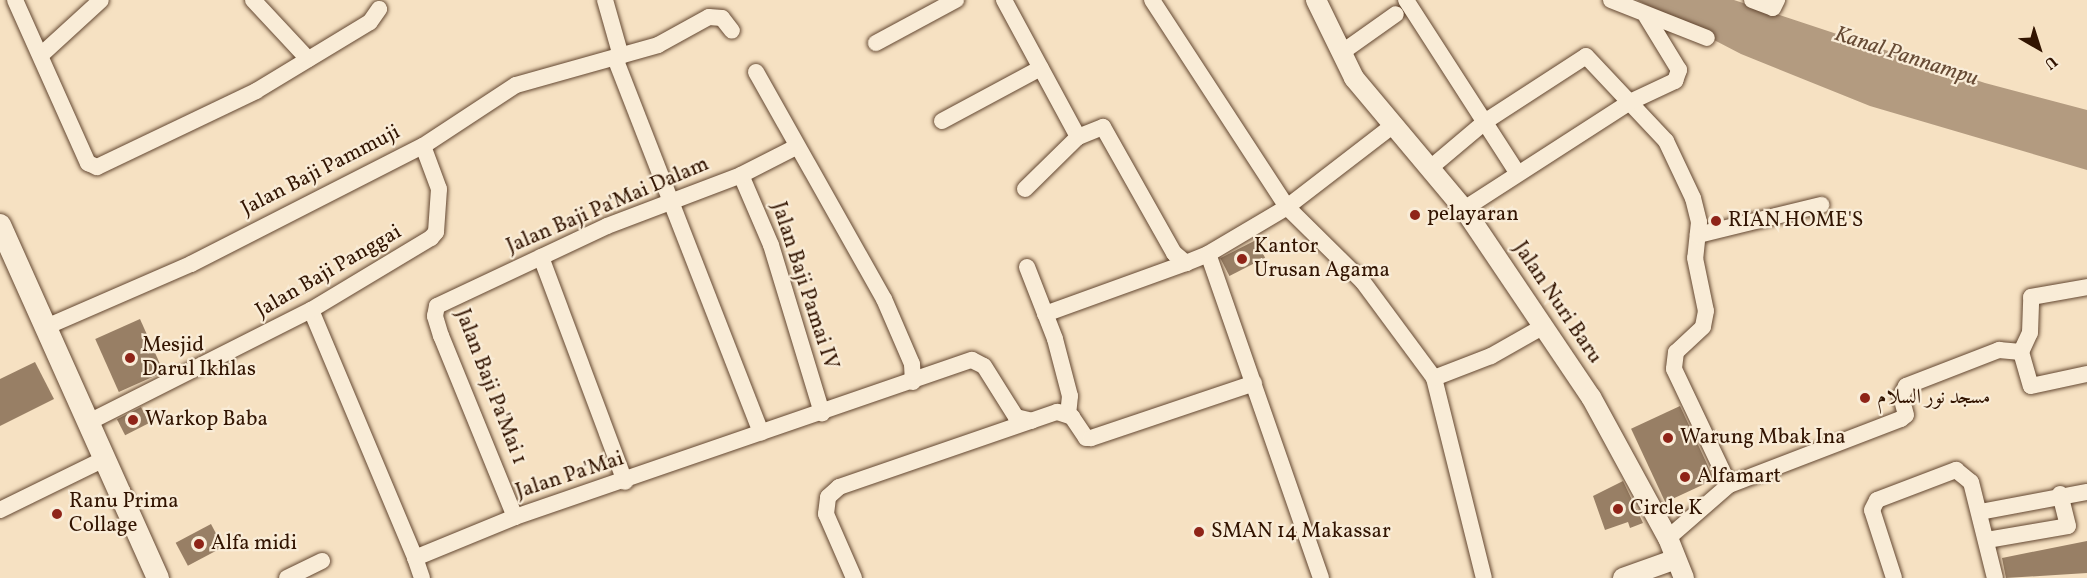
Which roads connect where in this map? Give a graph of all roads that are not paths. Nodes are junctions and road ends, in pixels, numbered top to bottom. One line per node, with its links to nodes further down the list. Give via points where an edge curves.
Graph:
1 (15, 0): 20 (street)
2 (101, 0): 20 (street)
3 (253, 0): 22 (street)
4 (605, 0): 21 (street)
5 (956, 0): 18 (street)
6 (1004, 0): 23 (street)
7 (1316, 0): 19 (street, Jalan Nuri Baru)
8 (1406, 0): 27 (street)
9 (1611, 0): 15 (street)
10 (1752, 0): 11 (street, via 1773,8)
11 (1777, 0)
12 (379, 3): 22 (street, via 370,22)
13 (1153, 3): 38 (street)
14 (1396, 14): 19 (street)
15 (1646, 16): 17 (street); 25 (street, via 1679,73 1675,81)
16 (732, 31): 21 (street, Jalan Baji Pammuji, via 716,15 658,45)
17 (1707, 38)
18 (876, 43)
19 (1341, 53): 28 (street, Jalan Nuri Baru)
20 (41, 55): 22 (street, via 88,163 97,167 256,91)
21 (618, 57): 30 (street, Jalan Baji Pammuji, via 516,85); 36 (street)
22 (308, 59)
23 (1041, 68): 26 (street); 29 (street)
24 (756, 72): 31 (street)
25 (1630, 102): 27 (street, via 1586,56); 33 (street); 41 (street, via 1666,141 1693,198)
26 (942, 121)
27 (1486, 121): 32 (street); 33 (street)
28 (1392, 126): 32 (street, Jalan Nuri Baru); 38 (street)
29 (1078, 137): 35 (street); 44 (street, via 1103,127 1174,253)
30 (423, 146): 48 (street, Jalan Baji Panggai, via 439,189 436,232); 50 (street, Jalan Baji Pammuji, via 191,264)
31 (796, 147): 34 (street, Jalan Baji Pa'Mai Dalam); 55 (street, via 884,299 912,364)
32 (1429, 169): 39 (street, Jalan Nuri Baru)
33 (1517, 172): 39 (street)
34 (741, 175): 36 (street, Jalan Baji Pa'Mai Dalam); 57 (street, Jalan Baji Pamai IV, via 782,276)
35 (1025, 189)
36 (672, 204): 43 (street, Jalan Baji Pa'Mai Dalam, via 607,226); 61 (street)
37 (1821, 205): 41 (street)
38 (1287, 207): 42 (street); 54 (street, via 1363,282)
39 (1464, 209): 51 (street, Jalan Nuri Baru)
40 (1, 231): 50 (main road)
41 (1698, 235): 64 (street, via 1695,258 1705,321 1676,351 1674,369)
42 (1208, 254): 44 (street); 56 (street)
43 (541, 257): 47 (street, Jalan Baji Pa'Mai Dalam); 63 (street)
44 (1186, 263): 49 (street)
45 (1027, 267): 49 (street)
46 (2087, 287): 52 (street, via 2031,297 2030,333)
47 (437, 306): 69 (street, Jalan Baji Pa'Mai 1, via 435,316 441,336)
48 (311, 310): 60 (street, Jalan Baji Panggai); 72 (street)
49 (1045, 314): 58 (street, via 1070,396)
50 (46, 327): 60 (main road)
51 (1545, 327): 54 (street, via 1491,356); 70 (street, Jalan Nuri Baru, via 1591,397)
52 (2021, 352): 53 (street, via 2031,386); 64 (street, via 1999,350 1911,383 1901,392 1906,415 1901,419)
53 (2087, 374)
54 (1434, 378): 80 (street)
55 (913, 382): 57 (street, Jalan Pa'Mai); 59 (street, Jalan Pa'Mai, via 972,360 980,362 1014,414)
56 (1254, 383): 58 (street, via 1091,438 1086,438); 79 (street)
57 (822, 413): 61 (street, Jalan Pa'Mai)
58 (1068, 414): 59 (street)
59 (1032, 421): 78 (street, via 832,492 826,514)
60 (87, 423): 62 (main road)
61 (761, 433): 63 (street, Jalan Pa'Mai)
62 (104, 459): 67 (street); 75 (main road)
63 (625, 482): 69 (street, Jalan Pa'Mai)
64 (1729, 485): 70 (street)
65 (2087, 492): 66 (street)
66 (2060, 494): 68 (street); 71 (street, via 2068,525)
67 (0, 510)
68 (1980, 512): 71 (street); 83 (street, via 1971,482 1961,472 1950,471 1877,500 1872,510)
69 (515, 517): 72 (street, Jalan Pa'Mai)
70 (1668, 538): 73 (street, Jalan Nuri Baru)
71 (1987, 540): 84 (street)
72 (415, 558): 77 (street)
73 (1676, 559): 81 (street); 82 (street, Jalan Nuri Baru)
74 (322, 561): 76 (street)
75 (158, 578)
76 (287, 578)
77 (422, 578)
78 (854, 578)
79 (1321, 578)
80 (1484, 578)
81 (1623, 578)
82 (1684, 578)
83 (1894, 578)
84 (1995, 578)

